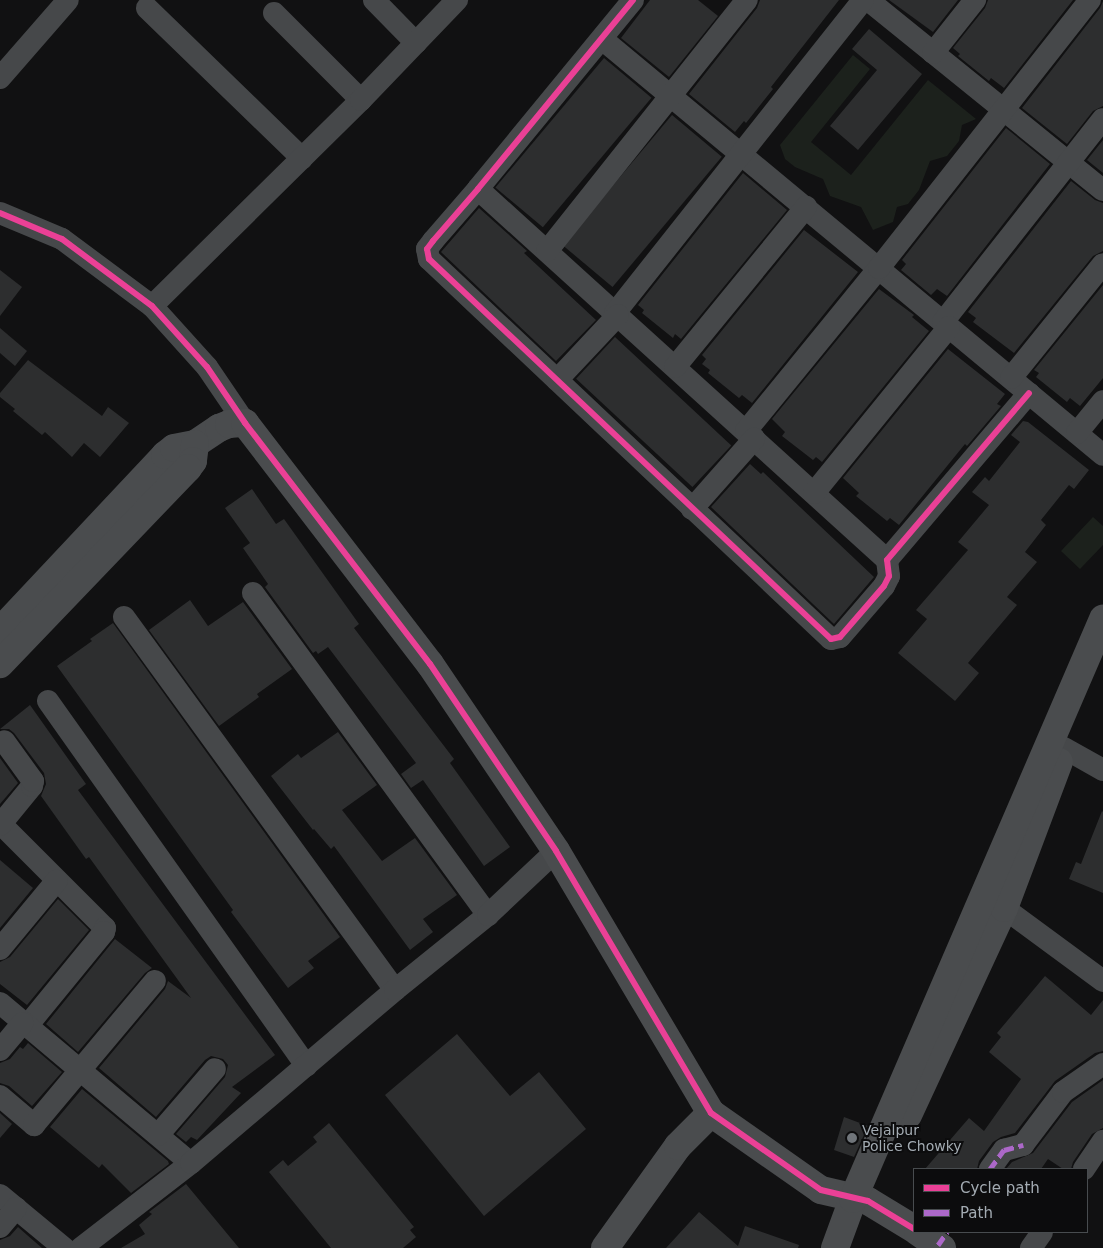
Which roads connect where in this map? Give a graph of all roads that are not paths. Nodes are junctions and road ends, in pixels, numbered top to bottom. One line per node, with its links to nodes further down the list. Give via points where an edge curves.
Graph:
1 (68, 0): 15 (street)
2 (374, 0): 13 (street)
3 (457, 0): 13 (street)
4 (633, 0): 12 (street)
5 (746, 0): 16 (street)
6 (863, 0): 20 (street)
7 (868, 0): 14 (street)
8 (975, 0): 14 (street)
9 (1090, 0): 18 (street)
10 (147, 8): 21 (street)
11 (274, 13): 17 (street)
12 (602, 39): 16 (street); 23 (street)
13 (416, 43): 17 (street)
14 (933, 53): 18 (street)
15 (0, 78)
16 (671, 95): 20 (street); 27 (street)
17 (361, 100): 21 (street)
18 (1002, 110): 22 (street); 29 (street)
19 (1103, 119): 22 (street)
20 (741, 154): 25 (street); 31 (street)
21 (302, 158): 30 (street)
22 (1068, 163): 24 (street); 32 (street)
23 (478, 189): 27 (street); 35 (street, via 432,241 426,254)
24 (1103, 190)
25 (806, 207): 29 (street); 33 (street)
26 (0, 213): 30 (street, via 62,239)
27 (546, 251): 31 (street)
28 (1103, 264): 34 (street)
29 (879, 268): 32 (street); 40 (street)
30 (152, 306): 38 (street, via 207,367)
31 (616, 314): 33 (street); 35 (street)
32 (946, 324): 34 (street); 43 (street)
33 (675, 368): 40 (street)
34 (1011, 378): 36 (street)
35 (557, 380): 44 (street)
36 (1028, 393): 39 (street); 45 (street)
37 (1103, 401): 39 (street)
38 (245, 423): 41 (street, via 219,428); 57 (street, via 430,664)
39 (1077, 433): 42 (street)
40 (750, 435): 43 (street); 44 (street)
41 (195, 444): 49 (street, via 174,448 165,455); 51 (street, via 193,461 188,468)
42 (1103, 455)
43 (814, 493): 45 (street)
44 (692, 510): 45 (street, via 831,639 840,637 884,586 889,576)
45 (887, 560)
46 (253, 593): 60 (street)
47 (124, 617): 64 (street)
48 (1103, 619): 79 (street)
49 (0, 631)
50 (1103, 656): 54 (street)
51 (0, 664)
52 (48, 701): 69 (street)
53 (4, 741): 56 (street, via 33,781)
54 (1064, 748): 55 (street); 59 (street)
55 (1103, 770)
56 (0, 825): 58 (street)
57 (556, 851): 60 (street); 73 (street)
58 (57, 880): 61 (street); 66 (street, via 102,924 104,932)
59 (1004, 908): 63 (street); 79 (street)
60 (488, 915): 64 (street)
61 (0, 949)
62 (155, 981): 71 (street)
63 (1103, 981)
64 (395, 990): 69 (street)
65 (0, 1003): 66 (street)
66 (25, 1024): 67 (street); 71 (street)
67 (0, 1050)
68 (1103, 1064): 77 (street, via 1064,1092 1023,1145 1004,1150)
69 (306, 1066): 76 (street)
70 (215, 1069): 74 (street)
71 (80, 1070): 72 (street, via 34,1125); 74 (street)
72 (0, 1096)
73 (711, 1113): 79 (street, via 821,1190); 86 (street, via 678,1146)
74 (158, 1135): 76 (street)
75 (1103, 1141): 78 (street)
76 (191, 1163): 85 (street)
77 (991, 1168)
78 (1085, 1168)
79 (860, 1200): 82 (street); 87 (street); 88 (street)
80 (8, 1202): 81 (street); 84 (street)
81 (0, 1227)
82 (913, 1228)
83 (1041, 1233): 89 (street)
84 (64, 1248)
85 (81, 1248)
86 (605, 1248)
87 (835, 1248)
88 (852, 1248)
89 (1031, 1248)

